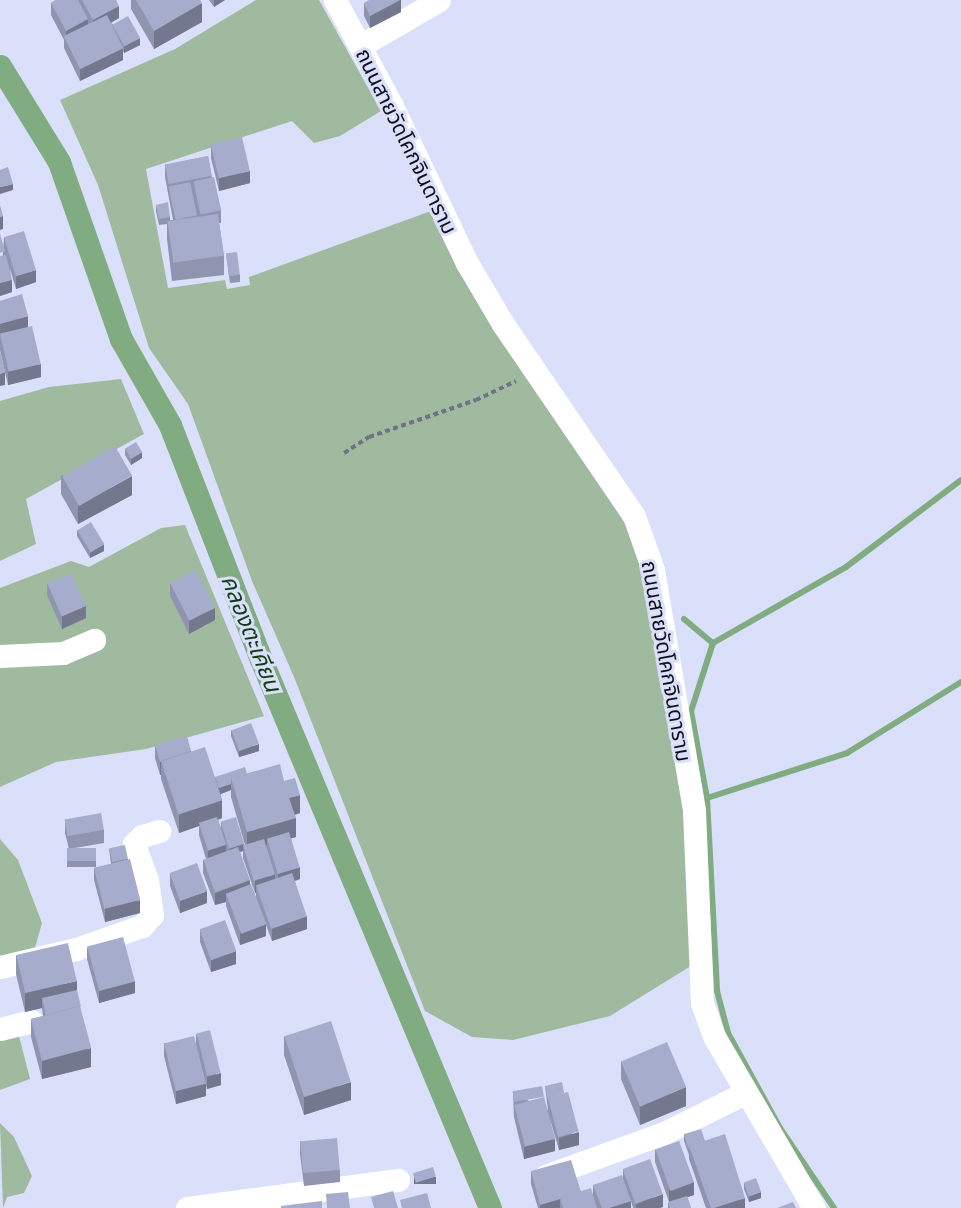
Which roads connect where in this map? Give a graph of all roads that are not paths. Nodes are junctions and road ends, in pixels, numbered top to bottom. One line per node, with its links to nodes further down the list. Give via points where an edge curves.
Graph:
1 (335, 0): 3 (street, ถนนสายวัดโคกจินดาราม)
2 (439, 0): 3 (street)
3 (360, 46): 10 (street, ถนนสายวัดโคกจินดาราม, via 467,263 634,516 653,570 694,811 702,1003)
4 (94, 640): 5 (street, via 63,653)
5 (0, 656)
6 (159, 831): 7 (street, via 142,835 134,844 147,880 152,915 142,926 76,949)
7 (0, 967)
8 (32, 1021): 9 (street)
9 (0, 1029)
10 (745, 1093): 12 (street, via 664,1133); 13 (street, ถนนสายวัดโคกจินดาราม)
11 (398, 1180): 14 (street)
12 (532, 1181)
13 (810, 1203): 15 (street)
14 (190, 1207)
15 (782, 1208)

